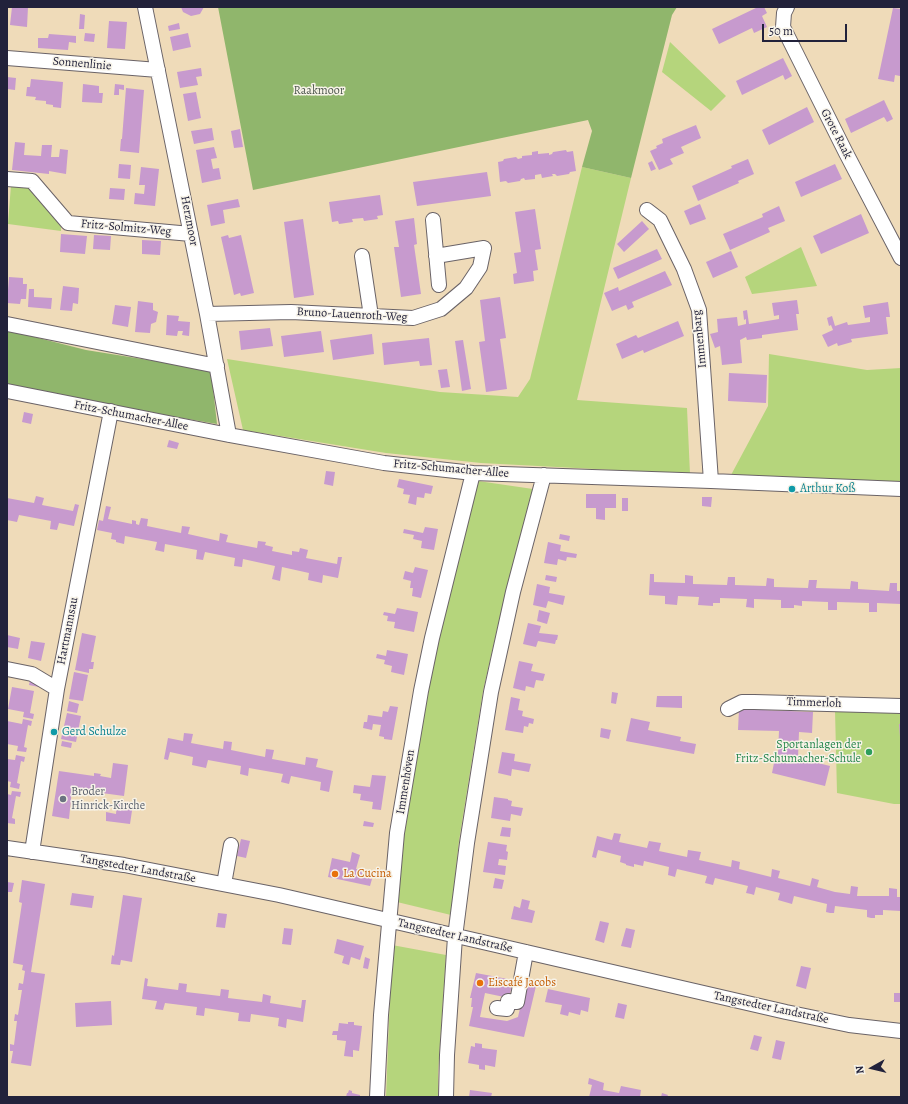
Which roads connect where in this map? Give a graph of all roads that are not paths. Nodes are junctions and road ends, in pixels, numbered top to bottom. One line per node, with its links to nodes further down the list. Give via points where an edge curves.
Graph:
1 (145, 7): 4 (street, Herzmoor)
2 (787, 7): 11 (street, Grote Raak, via 783,27)
3 (7, 58): 4 (street, Sonnenlinie)
4 (158, 70): 8 (street, Herzmoor)
5 (7, 179): 8 (street, Fritz-Solmitz-Weg, via 32,181 68,223)
6 (647, 210): 22 (street, Immenbarg, via 660,220 684,269 699,310)
7 (433, 220): 10 (street)
8 (192, 234): 13 (street, Herzmoor)
9 (362, 256): 14 (street)
10 (436, 256): 12 (street); 14 (street, Bruno-Lauenroth-Weg, via 484,248 480,267 466,288 441,309 413,318)
11 (901, 258)
12 (439, 286)
13 (207, 314): 14 (street, Bruno-Lauenroth-Weg, via 291,312); 16 (street, Herzmoor)
14 (371, 316)
15 (7, 324): 16 (street)
16 (217, 366): 19 (street, Herzmoor)
17 (7, 391): 18 (street, Fritz-Schumacher-Allee)
18 (111, 411): 19 (street, Fritz-Schumacher-Allee); 25 (street, Hartmannsau)
19 (229, 435): 20 (street, Fritz-Schumacher-Allee, via 384,464)
20 (473, 473): 21 (street, Fritz-Schumacher-Allee); 32 (street, Immenhöven, via 420,691 397,833)
21 (544, 475): 22 (street, Fritz-Schumacher-Allee); 33 (street, via 513,592 491,692)
22 (711, 481): 23 (street, Fritz-Schumacher-Allee)
23 (901, 489)
24 (7, 669): 25 (street, via 32,674)
25 (57, 690): 30 (street, Hartmannsau)
26 (901, 706): 27 (street, Timmerloh, via 742,702)
27 (728, 710)
28 (230, 845): 31 (street)
29 (7, 848): 30 (street, Tangstedter Landstraße)
30 (32, 852): 31 (street, Tangstedter Landstraße, via 124,865)
31 (224, 884): 32 (street, Tangstedter Landstraße)
32 (389, 921): 33 (street, Tangstedter Landstraße); 37 (street, Immenhöven)
33 (455, 937): 34 (street, Tangstedter Landstraße); 38 (street)
34 (526, 952): 35 (street, via 517,1002 508,1001 507,1009); 36 (street, Tangstedter Landstraße, via 786,1012 848,1025)
35 (497, 1008)
36 (901, 1031)
37 (377, 1097)
38 (446, 1097)

